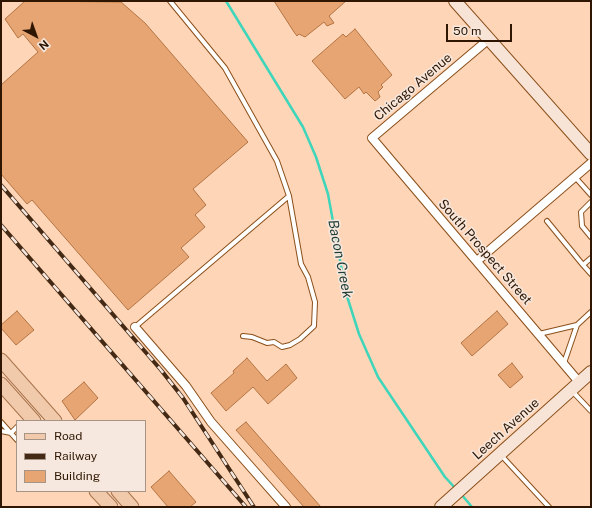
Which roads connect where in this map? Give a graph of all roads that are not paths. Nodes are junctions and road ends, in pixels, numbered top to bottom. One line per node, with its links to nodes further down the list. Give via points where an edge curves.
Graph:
1 (170, 1): 9 (lane, via 225,68 277,161)
2 (455, 1): 3 (street)
3 (488, 39): 4 (street, Chicago Avenue); 5 (street)
4 (372, 138): 14 (street, South Prospect Street)
5 (591, 154)
6 (591, 163): 7 (street)
7 (575, 177): 8 (lane); 14 (street)
8 (591, 194)
9 (289, 196): 19 (lane); 21 (lane, via 301,264 308,277 315,302 314,326 300,339 282,347 274,342 267,343)
10 (591, 202): 12 (lane, via 581,212 582,226)
11 (547, 221): 15 (lane)
12 (591, 237)
13 (591, 258): 15 (lane)
14 (477, 261): 20 (street, South Prospect Street)
15 (583, 265): 16 (lane)
16 (591, 274)
17 (591, 312): 18 (lane)
18 (577, 324): 20 (lane); 23 (lane)
19 (135, 327): 40 (street, via 186,386 211,422)
20 (539, 334): 23 (street, South Prospect Street)
21 (243, 336)
22 (1, 360): 29 (main road)
23 (564, 363): 26 (street, South Prospect Street)
24 (591, 372): 26 (street, Leech Avenue)
25 (1, 384): 28 (main road)
26 (575, 386): 27 (lane); 35 (street, Leech Avenue)
27 (591, 411)
28 (29, 419)
29 (54, 420)
30 (1, 422): 33 (lane)
31 (16, 428): 33 (lane)
32 (1, 431): 33 (lane)
33 (11, 433): 34 (lane)
34 (16, 439)
35 (500, 453): 41 (street, Leech Avenue); 42 (lane)
36 (97, 492): 38 (main road)
37 (119, 492): 39 (main road)
38 (111, 507)
39 (132, 507)
40 (286, 507)
41 (441, 507)
42 (549, 507)

